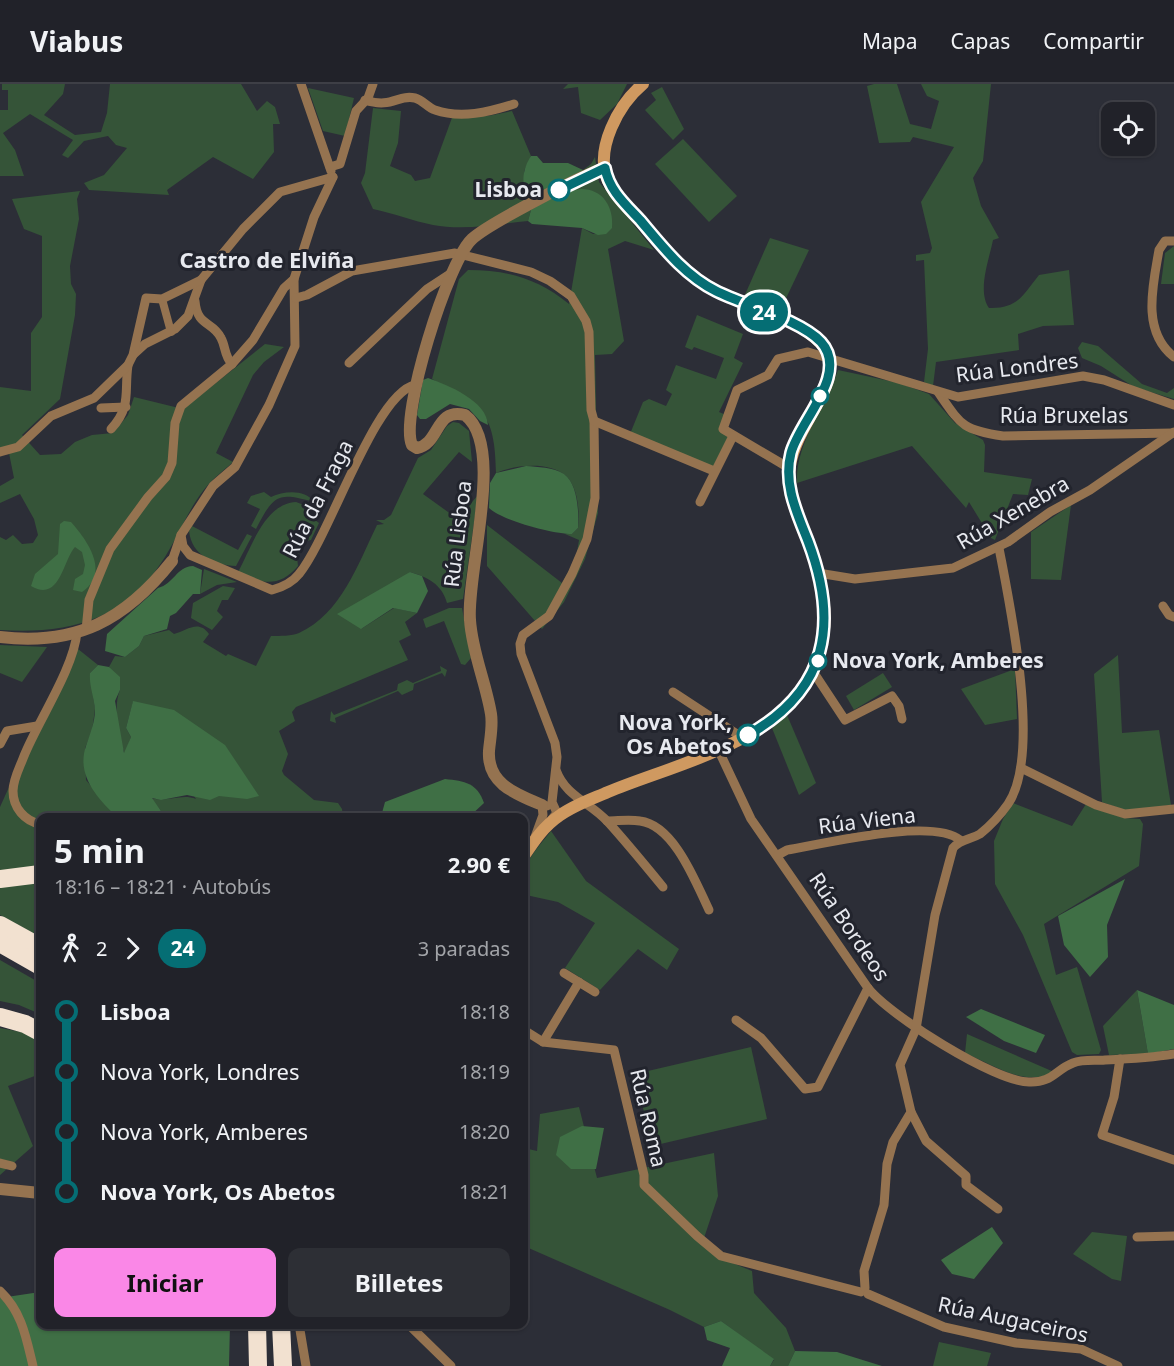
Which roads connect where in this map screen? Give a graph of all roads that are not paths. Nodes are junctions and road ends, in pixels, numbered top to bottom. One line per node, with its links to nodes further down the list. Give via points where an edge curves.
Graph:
1 (301, 84): 7 (street)
2 (373, 84): 4 (street)
3 (643, 84): 6 (main road, via 616,118 607,140)
4 (365, 100): 5 (street, via 379,105 416,98 436,110 470,114); 7 (street, via 356,111 340,164)
5 (514, 104)
6 (605, 168): 9 (street, Rúa Lisboa, via 481,232); 19 (main road, via 619,198 687,273 714,290 806,330 822,343)
7 (331, 172): 11 (street); 12 (street, via 280,192)
8 (1174, 241): 18 (street, via 1165,241 1159,250 1152,314 1156,334)
9 (462, 254): 10 (street, Rúa Lisboa); 14 (street, via 427,256 352,271); 28 (street, via 531,272 571,296 589,332)
10 (453, 272): 20 (street, via 427,289); 23 (street, Rúa Lisboa)
11 (294, 279): 14 (street); 22 (street)
12 (201, 280): 13 (street); 15 (street)
13 (195, 295): 16 (street, via 188,316); 22 (street, via 200,320 221,336)
14 (296, 298): 36 (street, via 295,346 269,405 235,467 213,486)
15 (162, 299): 16 (street); 17 (street, via 146,298)
16 (171, 332): 17 (street, via 145,344)
17 (133, 355): 21 (street)
18 (1174, 357)
19 (830, 358): 24 (street, Rúa Londres); 31 (street, Rúa Londres, via 808,352 778,359 768,375 737,390 723,429); 33 (main road, via 827,384 799,434)
20 (349, 363)
21 (128, 364): 26 (street); 32 (street, via 94,398 51,416 18,447)
22 (232, 364): 44 (street, via 181,406 166,477 110,549 89,600)
23 (415, 385): 39 (street, Rúa da Fraga, via 399,392 379,421 315,547 300,574 290,583 272,590); 56 (street, Rúa Lisboa, via 410,415 412,446 423,447 441,422 453,414 465,415 475,425 485,486 472,565 470,619 492,716 489,762 495,778 503,785)
24 (938, 392): 25 (street, Rúa Londres, via 958,397 1083,375); 30 (street, Rúa Bruxelas, via 961,425 978,432 1003,436)
25 (1174, 405)
26 (126, 407): 27 (street); 29 (street, via 124,416)
27 (101, 408)
28 (594, 421): 34 (street); 54 (street, via 595,498 587,539 549,616 523,635 520,644 555,743)
29 (111, 429)
30 (1173, 433): 37 (street, Rúa Xenebra)
31 (733, 436): 33 (street, via 784,465); 34 (street)
32 (0, 452)
33 (790, 464): 41 (main road, via 793,503)
34 (714, 471): 35 (street)
35 (700, 502)
36 (184, 532): 38 (street, via 183,546); 39 (street); 40 (street)
37 (999, 548): 41 (street, Rúa Xenebra, via 940,571 855,579); 53 (street, via 1020,663)
38 (190, 555): 39 (street, Rúa da Fraga); 40 (street)
39 (200, 560)
40 (172, 561): 44 (street, via 129,607)
41 (818, 573): 46 (main road, via 824,628)
42 (1163, 606): 43 (street)
43 (1174, 617)
44 (82, 631): 45 (street, via 52,638); 49 (street)
45 (0, 637)
46 (814, 673): 48 (street, via 845,720 892,696); 50 (main road, via 789,706)
47 (673, 692): 50 (street)
48 (902, 718)
49 (37, 726): 51 (street, via 8,731); 60 (street, via 17,773 13,794 23,816)
50 (743, 738): 52 (main road)
51 (0, 744)
52 (718, 749): 55 (main road); 65 (street, Rúa Bordeos, via 751,819)
53 (1021, 768): 57 (street, via 1096,805 1125,814); 63 (street, via 1009,802 998,816 978,835)
54 (556, 770): 55 (street, via 567,790); 58 (street, via 552,798)
55 (584, 802): 59 (street); 61 (main road)
56 (542, 805): 58 (street, Rúa Lisboa); 62 (street, via 543,815)
57 (1174, 809)
58 (555, 810): 61 (street, via 556,815)
59 (607, 821): 68 (street); 69 (street, via 642,821 654,827 681,855)
60 (36, 822)
61 (547, 825): 62 (main road)
62 (534, 840): 64 (main road)
63 (960, 840): 65 (street, Rúa Viena, via 953,834 897,831 787,850); 82 (street, via 953,848 935,915)
64 (528, 850)
65 (778, 855): 76 (street, Rúa Bordeos)
66 (36, 874): 67 (highway)
67 (0, 879)
68 (663, 887)
69 (709, 910)
70 (0, 925): 72 (highway)
71 (0, 943): 73 (highway)
72 (36, 944)
73 (36, 964)
74 (564, 973): 75 (street)
75 (579, 982): 77 (street); 85 (street)
76 (868, 988): 81 (street, via 818,1087 805,1089 761,1038); 82 (street, Rúa Bordeos)
77 (595, 992)
78 (0, 1006): 80 (highway)
79 (0, 1017): 83 (highway)
80 (36, 1018)
81 (736, 1020)
82 (916, 1029): 87 (street, Rúa Bordeos, via 980,1064 1025,1082 1053,1078 1076,1062); 88 (street, via 900,1065)
83 (36, 1030)
84 (528, 1033): 85 (street, Rúa Roma)
85 (543, 1042): 98 (street, Rúa Roma, via 614,1050 644,1185 721,1256)
86 (1174, 1054): 87 (street, Rúa Bordeos)
87 (1120, 1059): 89 (street, via 1102,1135)
88 (911, 1112): 94 (street, via 926,1141 966,1176 966,1185); 98 (street, via 893,1142 887,1164 884,1205 864,1271)
89 (1174, 1160)
90 (0, 1163): 91 (street)
91 (12, 1166)
92 (0, 1189): 93 (street)
93 (36, 1193)
94 (998, 1209)
95 (1174, 1236): 96 (street)
96 (1137, 1237)
97 (0, 1291): 103 (street, via 17,1310)
98 (864, 1292): 108 (street, Rúa Augaceiros, via 944,1327 1016,1343 1081,1349)
99 (257, 1329): 104 (highway)
100 (281, 1329): 105 (highway)
101 (300, 1329): 106 (street)
102 (413, 1329): 107 (street)
103 (33, 1366)
104 (258, 1366)
105 (283, 1366)
106 (306, 1366)
107 (452, 1366)
108 (1118, 1366)

